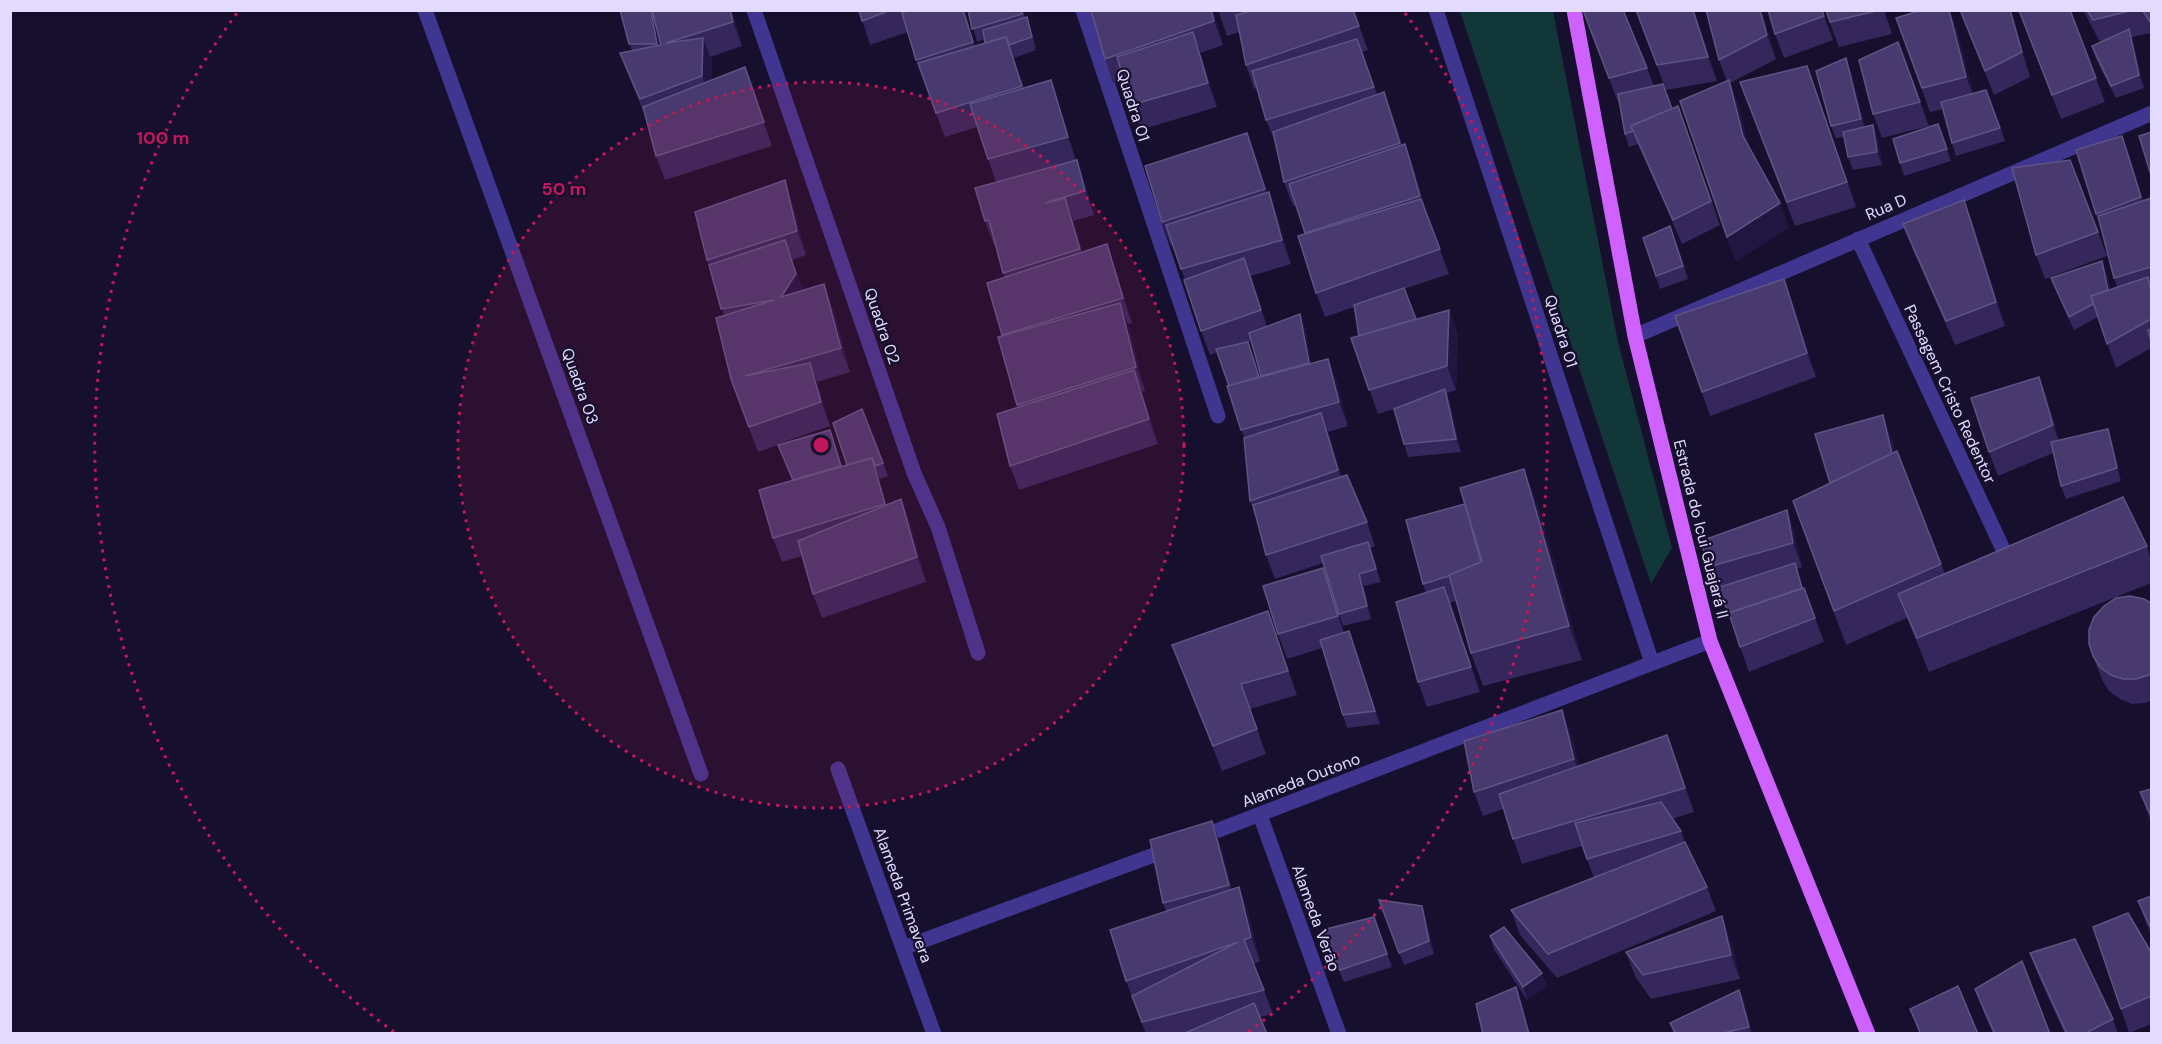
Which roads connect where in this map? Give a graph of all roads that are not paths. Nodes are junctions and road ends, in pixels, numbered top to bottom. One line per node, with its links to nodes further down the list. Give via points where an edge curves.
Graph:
1 (425, 10): 15 (street, Quadra 03)
2 (754, 10): 12 (street, Quadra 02, via 914,473 938,527)
3 (1083, 10): 9 (street, Quadra 01)
4 (1436, 10): 13 (street, Quadra 01)
5 (1574, 10): 8 (main road, Estrada do Icui Guajará II)
6 (2151, 113): 7 (street, Rua D)
7 (1858, 239): 8 (street, Rua D); 10 (street, Passagem Cristo Redentor)
8 (1635, 336): 11 (main road, Estrada do Icui Guajará II)
9 (1218, 416)
10 (2010, 564)
11 (1710, 642): 13 (street, Alameda Outono); 20 (main road, Estrada do Icui Guajará II)
12 (978, 653)
13 (1652, 663): 16 (street, Alameda Outono)
14 (838, 769): 17 (street, Alameda Primavera)
15 (701, 774)
16 (1260, 815): 17 (street, Alameda Outono); 19 (street, Alameda Verão)
17 (903, 948): 18 (street, Alameda Primavera)
18 (934, 1034)
19 (1339, 1034)
20 (1868, 1034)

